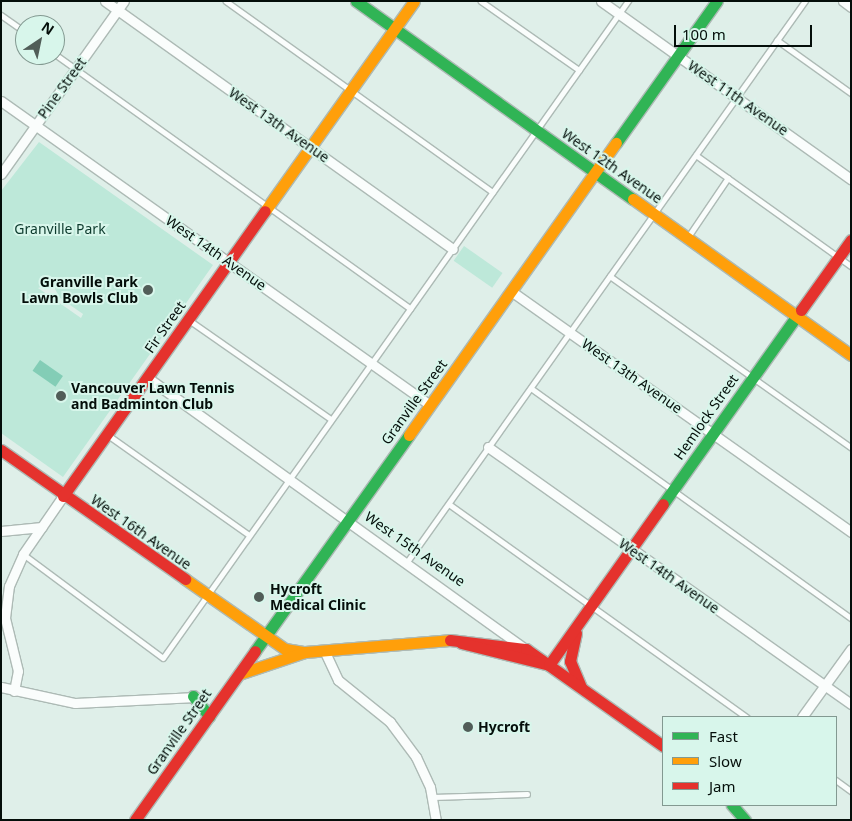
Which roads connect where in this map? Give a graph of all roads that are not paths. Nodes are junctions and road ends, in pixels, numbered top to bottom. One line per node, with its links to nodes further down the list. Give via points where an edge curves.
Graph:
1 (105, 1): 13 (street, West 13th Avenue)
2 (124, 1): 13 (street, Pine Street)
3 (226, 1): 23 (lane)
4 (356, 1): 17 (main road, West 12th Avenue)
5 (414, 1): 17 (main road, Fir Street)
6 (481, 1): 22 (lane)
7 (601, 1): 14 (street, West 11th Avenue)
8 (628, 1): 14 (lane)
9 (717, 1): 19 (main road, Granville Street)
10 (805, 1): 18 (lane)
11 (842, 1): 12 (street)
12 (851, 7)
13 (118, 10): 21 (street, Pine Street); 29 (street, West 13th Avenue)
14 (619, 14): 19 (street, West 11th Avenue); 22 (lane)
15 (1, 15): 16 (lane)
16 (15, 25)
17 (395, 28): 23 (main road, Fir Street); 28 (main road, West 12th Avenue)
18 (777, 40): 24 (lane); 25 (lane)
19 (678, 56): 25 (street, West 11th Avenue); 31 (main road, Granville Street)
20 (65, 61): 21 (lane)
21 (76, 69): 27 (street, Pine Street); 36 (lane)
22 (579, 70): 28 (lane)
23 (351, 90): 29 (main road, Fir Street); 35 (lane)
24 (851, 93)
25 (736, 97): 30 (lane); 34 (street, West 11th Avenue)
26 (1, 101): 27 (street, West 14th Avenue)
27 (35, 125): 32 (street, Pine Street); 42 (street, West 14th Avenue)
28 (536, 131): 31 (main road, West 12th Avenue); 35 (lane)
29 (311, 148): 36 (main road, Fir Street); 40 (street, West 13th Avenue)
30 (696, 155): 33 (lane); 37 (lane)
31 (595, 173): 37 (main road, West 12th Avenue); 45 (main road, Granville Street)
32 (1, 174)
33 (728, 178): 38 (lane); 41 (lane)
34 (851, 179)
35 (493, 192): 40 (lane)
36 (269, 206): 42 (main road, Fir Street); 46 (lane)
37 (654, 214): 38 (main road, West 12th Avenue); 44 (lane)
38 (687, 238): 47 (main road, West 12th Avenue)
39 (851, 240): 41 (main road, Hemlock Street)
40 (453, 249): 46 (lane)
41 (838, 257): 43 (lane); 47 (main road, Hemlock Street)
42 (229, 262): 48 (main road, Fir Street); 51 (street, West 14th Avenue)
43 (851, 266)
44 (610, 276): 49 (lane); 53 (lane)
45 (512, 290): 49 (street, West 13th Avenue); 55 (main road, Granville Street)
46 (410, 308): 51 (lane)
47 (797, 316): 50 (main road, West 12th Avenue); 53 (main road, Hemlock Street)
48 (189, 320): 52 (main road, Fir Street); 56 (lane)
49 (570, 332): 54 (lane); 58 (street, West 13th Avenue)
50 (851, 355)
51 (371, 363): 55 (street, West 14th Avenue); 56 (lane)
52 (148, 378): 57 (main road, Fir Street); 62 (street, West 15th Avenue)
53 (753, 378): 58 (main road, Hemlock Street); 60 (lane)
54 (531, 388): 59 (lane); 63 (lane)
55 (430, 405): 66 (main road, Granville Street)
56 (331, 419): 62 (lane)
57 (107, 434): 64 (main road, Fir Street); 70 (lane)
58 (713, 434): 63 (main road, Hemlock Street); 69 (street, West 13th Avenue)
59 (488, 447): 65 (lane); 71 (street, West 14th Avenue)
60 (851, 447)
61 (1, 450): 64 (main road, West 16th Avenue)
62 (290, 477): 66 (street, West 15th Avenue); 70 (lane)
63 (672, 491): 71 (main road, Hemlock Street); 76 (lane)
64 (63, 496): 67 (street, Fir Street); 74 (main road, West 16th Avenue)
65 (449, 504): 73 (lane); 75 (lane)
66 (348, 520): 73 (street, West 15th Avenue); 78 (main road, Granville Street)
67 (42, 527): 68 (street); 72 (street, Fir Street)
68 (1, 531)
69 (851, 532)
70 (249, 535): 74 (lane)
71 (631, 548): 75 (main road, Hemlock Street); 86 (street, West 14th Avenue)
72 (23, 554): 74 (lane, via 163,658); 89 (street, Fir Street, via 9,586 5,618 18,672)
73 (407, 562): 80 (street, West 15th Avenue)
74 (206, 596): 78 (main road, West 16th Avenue)
75 (588, 609): 77 (main road, Hemlock Street); 84 (main road, Hemlock Street); 94 (lane)
76 (851, 618)
77 (577, 628): 84 (main road, Hemlock Street); 88 (main road, via 570,661)
78 (265, 637): 83 (main road, West 16th Avenue, via 285,649); 85 (main road, Granville Street)
79 (461, 643): 80 (main road, via 477,640); 82 (main road, via 399,640); 84 (main road)
80 (526, 649): 84 (main road, West 15th Avenue)
81 (851, 649): 86 (street)
82 (324, 650): 83 (main road); 100 (street, via 338,680 376,709 401,735 421,765)
83 (305, 652): 85 (main road)
84 (544, 663): 88 (main road, West 15th Avenue)
85 (240, 674): 91 (main road, Granville Street)
86 (825, 686): 92 (street, West 14th Avenue); 95 (street)
87 (1, 687): 89 (street)
88 (581, 687): 96 (main road, West 15th Avenue)
89 (14, 691): 90 (street, via 75,703)
90 (193, 696): 91 (street); 93 (main road)
91 (217, 704): 93 (main road, Granville Street)
92 (851, 704)
93 (209, 716): 102 (main road, Granville Street)
94 (746, 716)
95 (803, 716)
96 (662, 745)
97 (837, 781): 98 (lane)
98 (851, 791)
99 (527, 794): 100 (lane)
100 (433, 797): 103 (street)
101 (734, 806): 104 (main road)
102 (135, 820)
103 (436, 820)
104 (745, 820)

